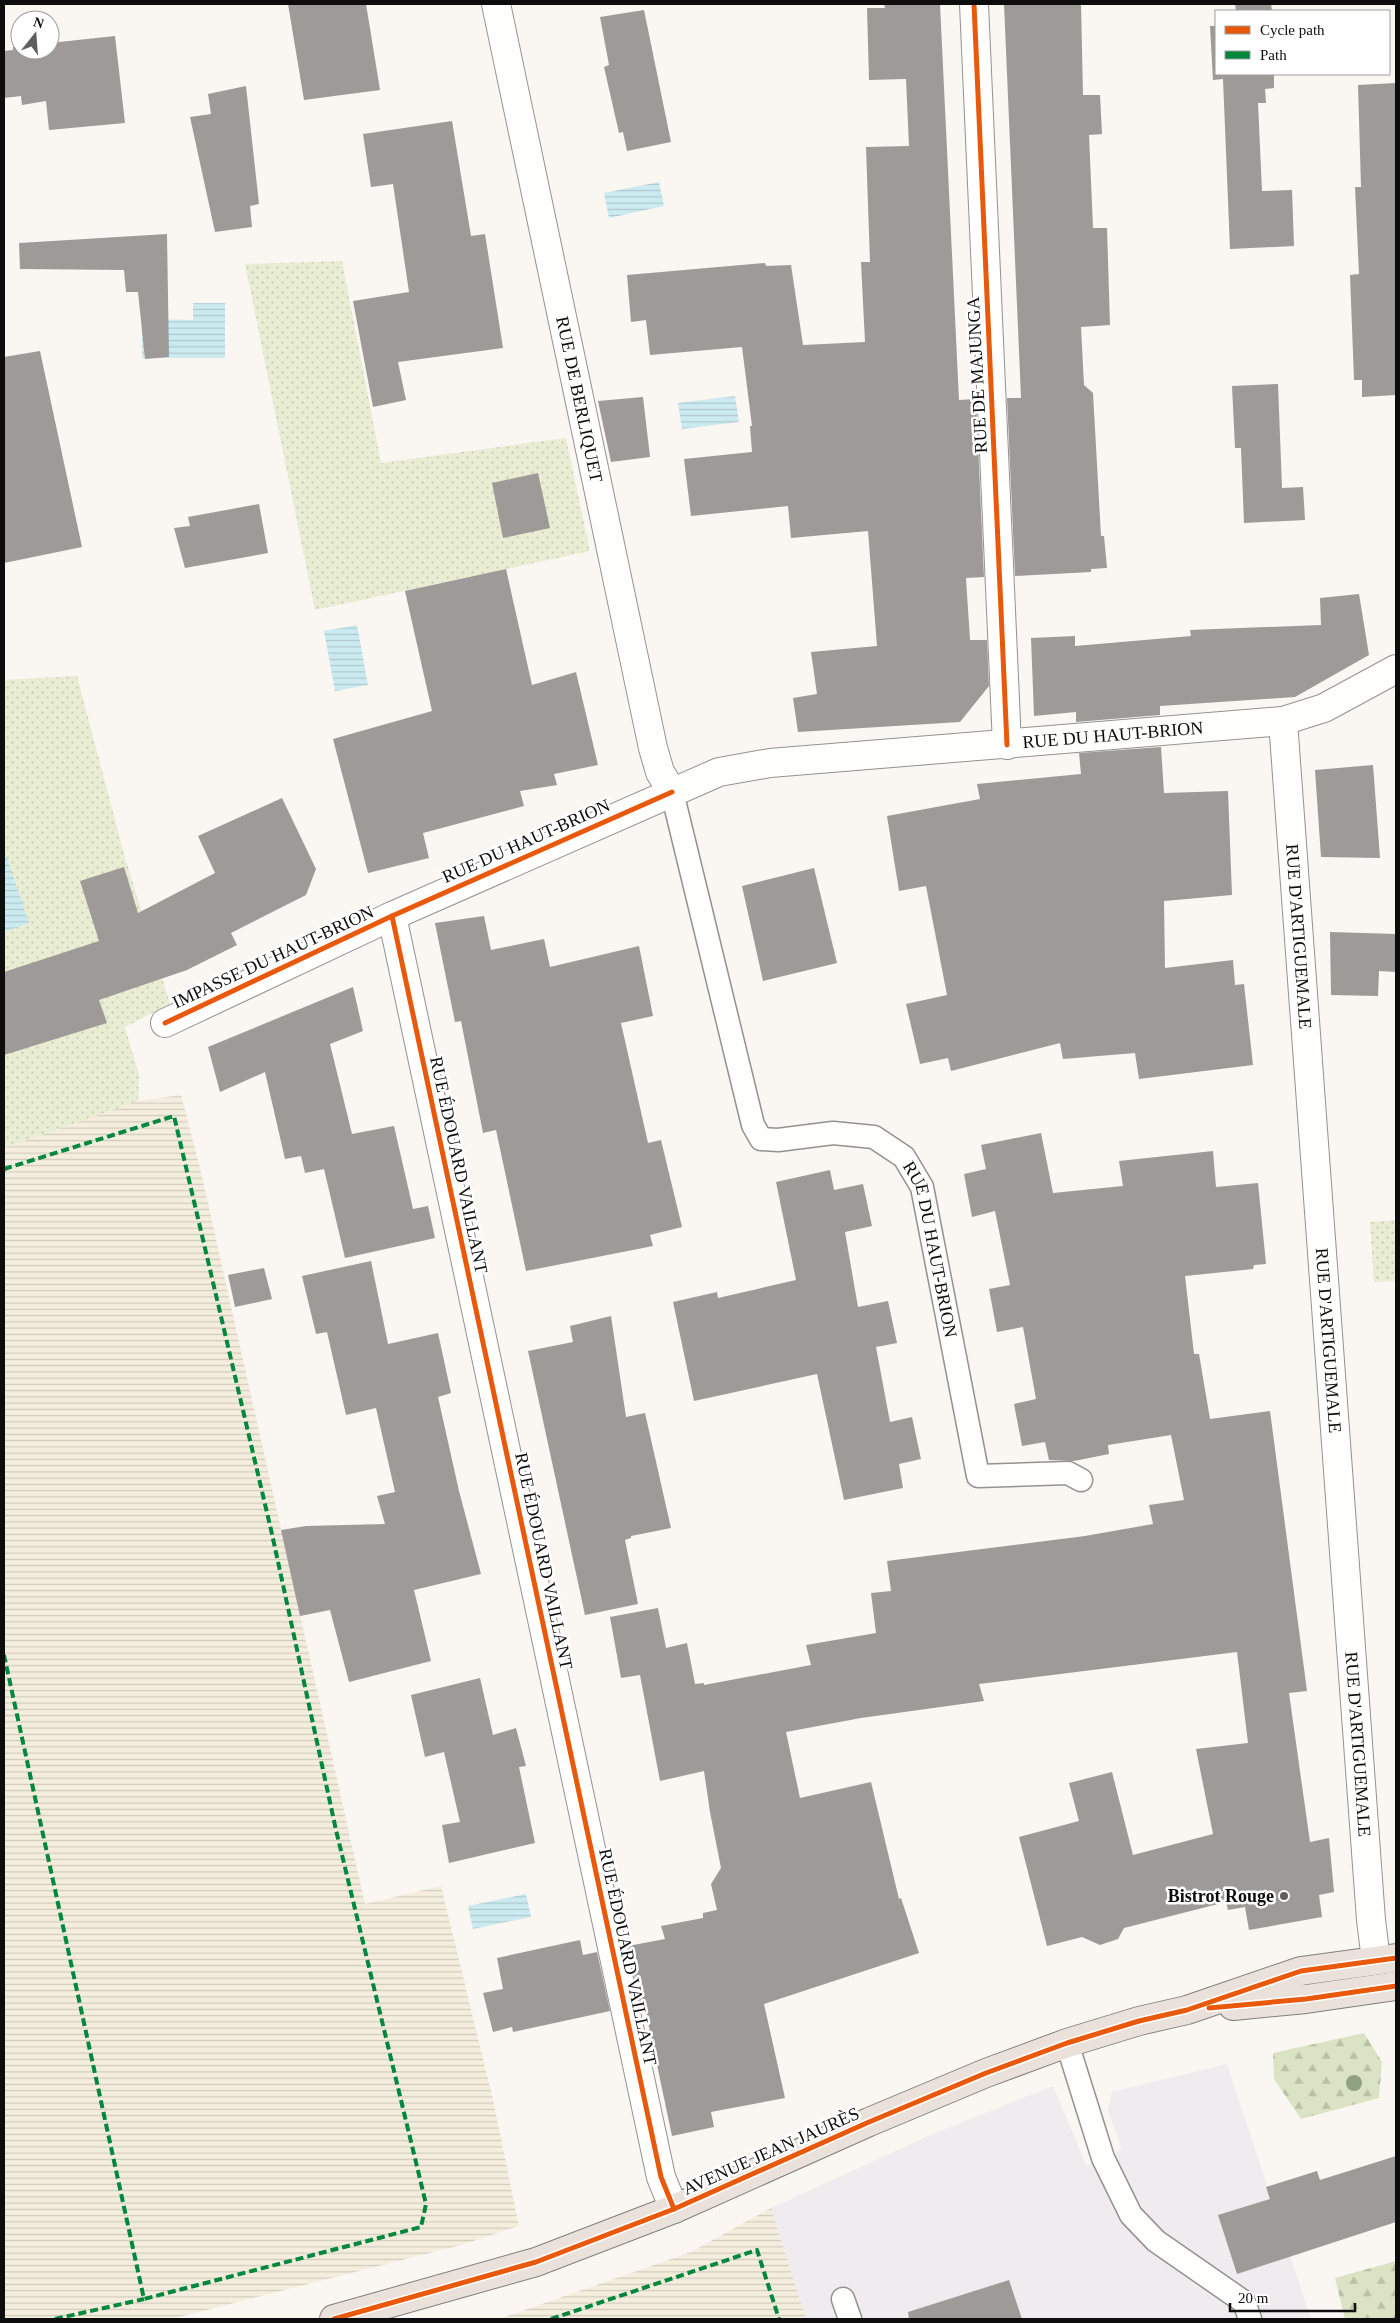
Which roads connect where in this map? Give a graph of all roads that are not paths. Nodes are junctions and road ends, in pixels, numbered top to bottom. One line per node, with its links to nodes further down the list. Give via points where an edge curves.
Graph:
1 (496, 4): 6 (street, RUE DE BERLIQUET, via 653,748 660,772)
2 (974, 4): 5 (street, RUE DE MAJUNGA)
3 (1396, 669): 4 (street, RUE DU HAUT-BRION, via 1324,708)
4 (1283, 721): 5 (street, RUE DU HAUT-BRION); 10 (street, RUE D'ARTIGUEMALE, via 1370,1910)
5 (1007, 745): 6 (street, RUE DU HAUT-BRION, via 770,763 719,772)
6 (672, 792): 7 (street, RUE DU HAUT-BRION); 9 (lane, RUE DU HAUT-BRION, via 753,1125 761,1139 833,1133 874,1138 904,1157 922,1187 978,1476 1068,1473)
7 (392, 916): 8 (street, IMPASSE DU HAUT-BRION); 14 (street, RUE ÉDOUARD VAILLANT, via 661,2176)
8 (165, 1023)
9 (1080, 1480)
10 (1386, 1959): 12 (main road, AVENUE JEAN JAURÈS, via 1302,1971)
11 (1396, 1986): 12 (main road, AVENUE JEAN JAURÈS, via 1306,1999)
12 (1187, 2010): 13 (main road, AVENUE JEAN JAURÈS)
13 (1067, 2043): 14 (main road, AVENUE JEAN JAURÈS, via 887,2114); 16 (lane, via 1103,2158 1131,2215 1156,2241 1244,2302)
14 (674, 2209): 15 (main road, AVENUE JEAN JAURÈS, via 536,2262)
15 (334, 2319)
16 (1250, 2319)

